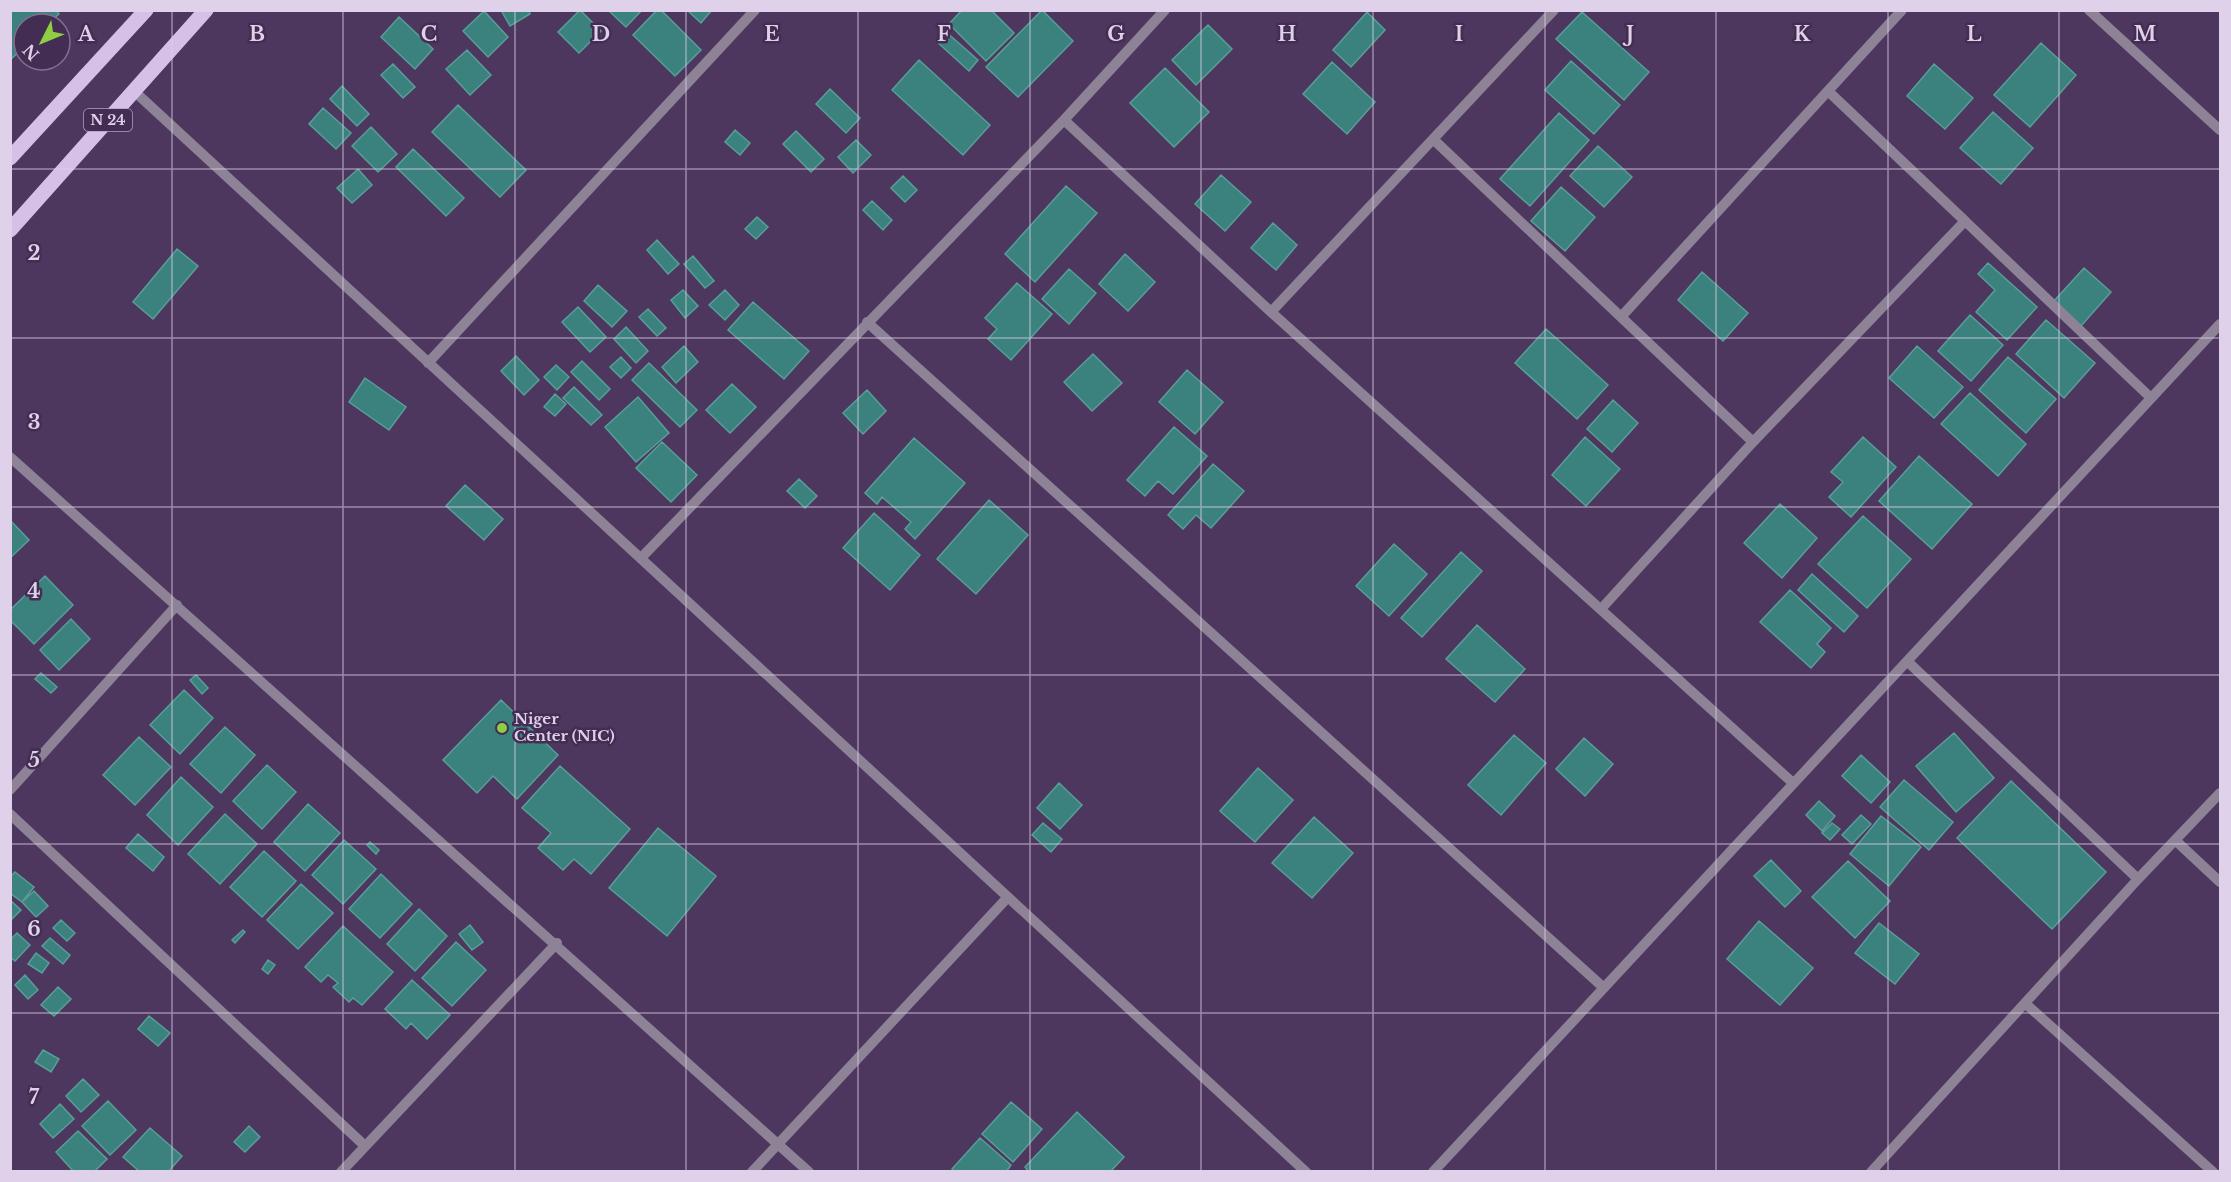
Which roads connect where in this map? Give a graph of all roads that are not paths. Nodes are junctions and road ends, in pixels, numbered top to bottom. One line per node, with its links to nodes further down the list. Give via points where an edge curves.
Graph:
1 (207, 10): 9 (main road, N 24)
2 (755, 10): 20 (street)
3 (1165, 10): 10 (street)
4 (1554, 10): 12 (street)
5 (1902, 10): 8 (street)
6 (2089, 10): 11 (street)
7 (139, 13): 13 (main road, N 24)
8 (1828, 91): 14 (street); 17 (street)
9 (134, 92): 15 (main road, N 24); 20 (street)
10 (1064, 120): 16 (street); 18 (street)
11 (2220, 130)
12 (1434, 140): 16 (street); 17 (street)
13 (10, 159)
14 (1965, 221): 21 (street); 22 (street)
15 (10, 230)
16 (1271, 312): 26 (street)
17 (1622, 317): 22 (street)
18 (867, 322): 24 (street); 37 (street)
19 (2220, 324): 21 (street)
20 (428, 363): 24 (street)
21 (2151, 399): 27 (street)
22 (1754, 442): 26 (street)
23 (10, 457): 25 (street)
24 (641, 558): 35 (street)
25 (177, 605): 29 (street); 36 (street)
26 (1602, 608): 28 (street)
27 (1908, 662): 28 (street); 33 (street)
28 (1793, 783): 37 (street)
29 (10, 790)
30 (2220, 793): 32 (street)
31 (10, 814): 40 (street)
32 (2175, 840): 33 (street); 34 (street)
33 (2138, 879): 38 (street)
34 (2220, 882)
35 (1008, 897): 39 (street); 44 (street)
36 (557, 943): 39 (street); 40 (street)
37 (1604, 988): 45 (street)
38 (2026, 1004): 46 (street); 47 (street)
39 (778, 1143): 42 (street); 43 (street)
40 (365, 1146): 41 (street)
41 (341, 1172)
42 (752, 1172)
43 (809, 1172)
44 (1306, 1172)
45 (1433, 1172)
46 (1870, 1172)
47 (2213, 1172)

